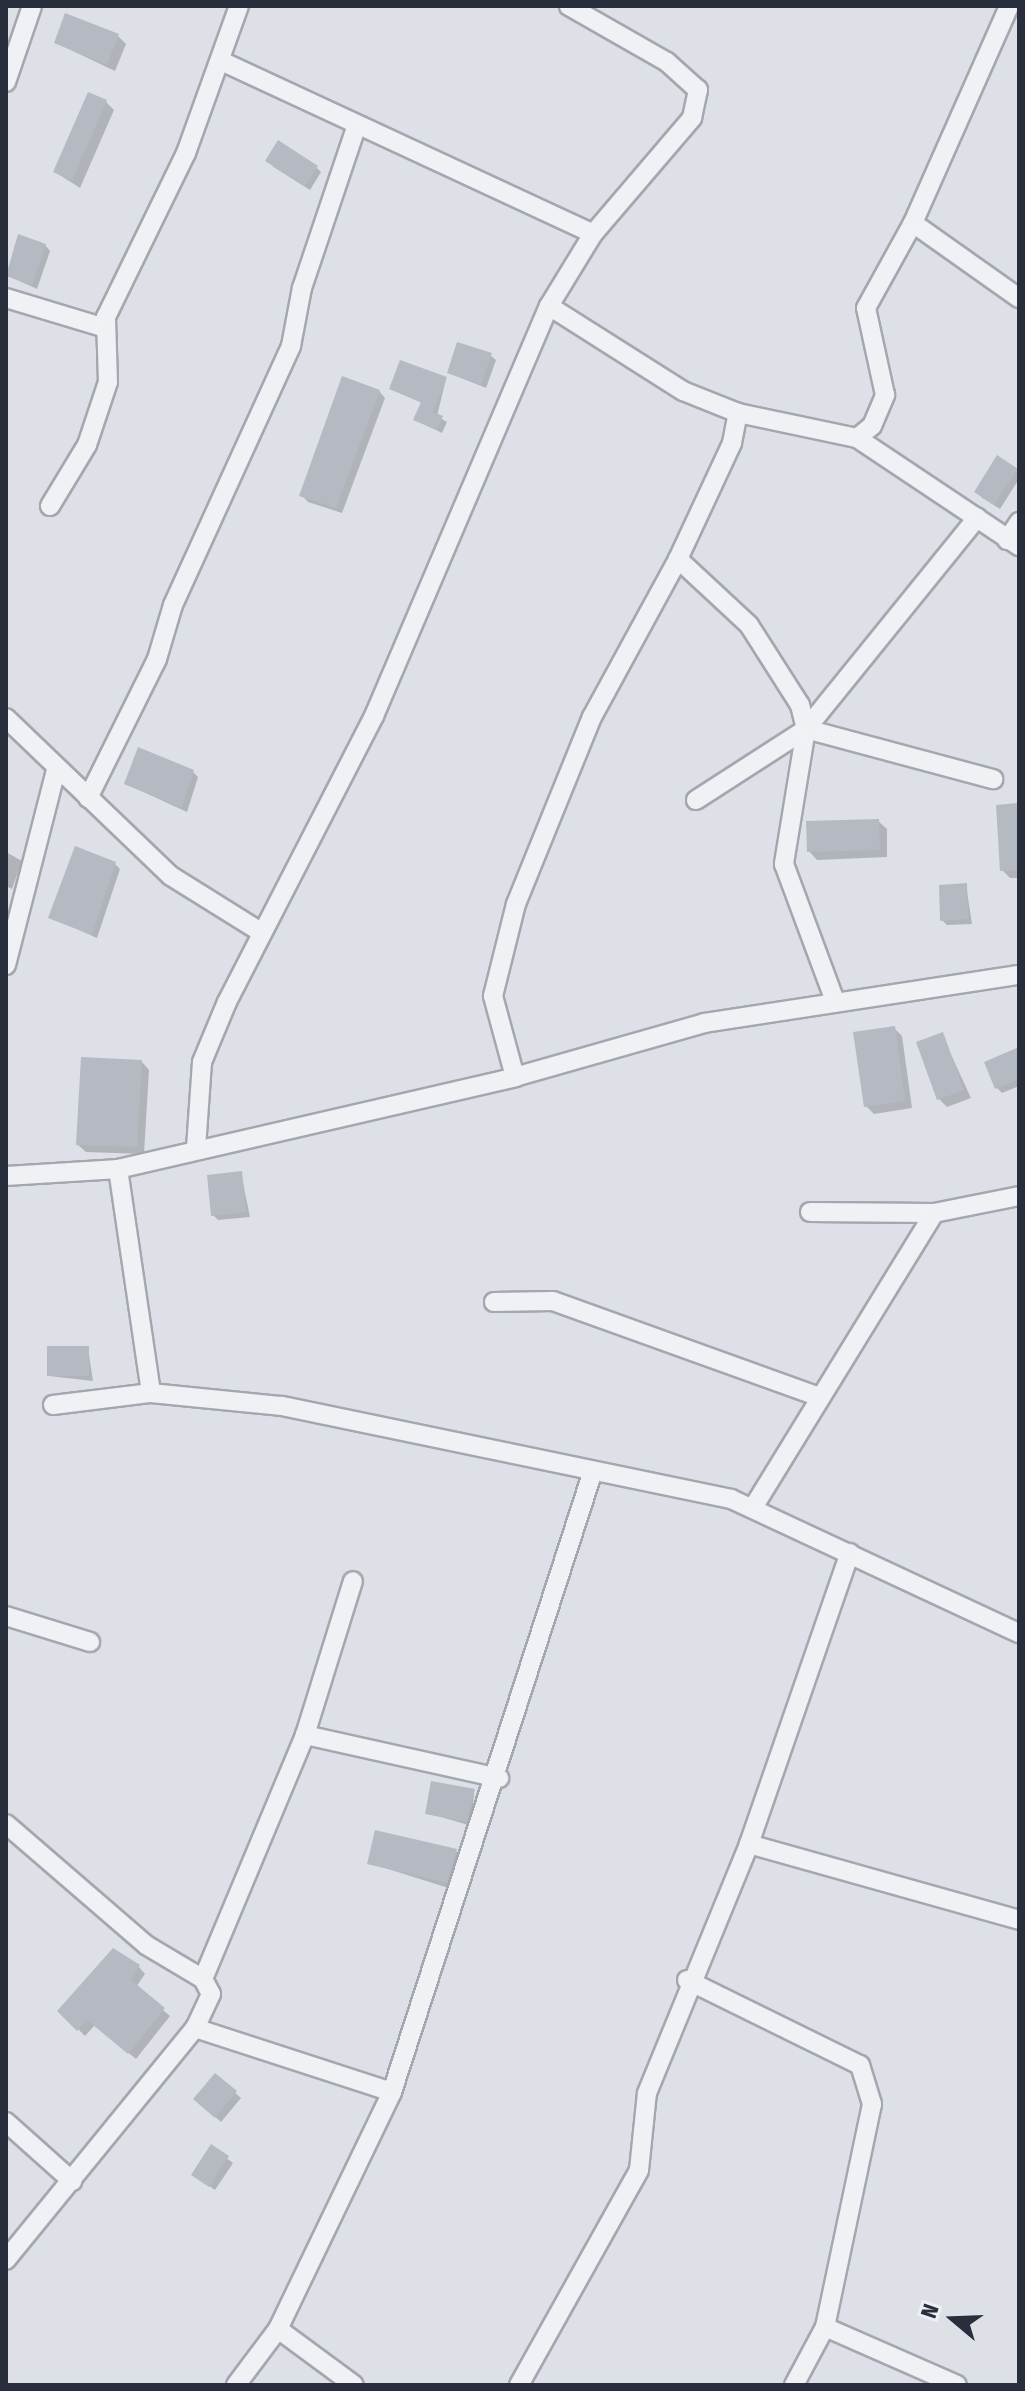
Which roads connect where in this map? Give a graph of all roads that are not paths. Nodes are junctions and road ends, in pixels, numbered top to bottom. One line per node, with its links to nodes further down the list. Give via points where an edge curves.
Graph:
1 (32, 6): 6 (street)
2 (239, 6): 5 (street)
3 (569, 6): 9 (street, via 667,62 698,90 692,118)
4 (1009, 6): 8 (street)
5 (221, 61): 7 (street); 13 (street, via 186,153)
6 (6, 82)
7 (356, 128): 9 (street); 25 (street, via 302,288 291,346 173,605 157,659)
8 (913, 223): 11 (street); 15 (street, via 866,308 885,395 872,426)
9 (593, 234): 12 (street)
10 (6, 298): 13 (street)
11 (1019, 298)
12 (549, 306): 14 (street, via 683,391); 27 (street, via 374,716)
13 (102, 327): 16 (street, via 108,382 87,445)
14 (738, 413): 15 (street); 20 (street, via 732,443)
15 (857, 438): 17 (street)
16 (50, 506)
17 (977, 518): 19 (street); 22 (street)
18 (1019, 522): 19 (street)
19 (1013, 543)
20 (678, 559): 22 (street, via 749,625 800,705); 31 (street, via 592,717 516,904 493,996)
21 (6, 718): 23 (street)
22 (806, 729): 24 (street); 26 (street); 30 (street, via 784,864)
23 (56, 770): 25 (street); 28 (street)
24 (993, 779)
25 (88, 798): 27 (street, via 197,896)
26 (696, 800)
27 (261, 932): 32 (street, via 202,1062)
28 (6, 965)
29 (1019, 975): 30 (street)
30 (835, 1001): 31 (street, via 704,1023)
31 (515, 1077): 32 (street)
32 (196, 1148): 33 (street)
33 (118, 1169): 34 (street); 39 (street)
34 (6, 1176)
35 (1019, 1196): 37 (street)
36 (810, 1212): 37 (street)
37 (934, 1213): 40 (street)
38 (494, 1302): 40 (street, via 553,1301)
39 (151, 1393): 41 (street); 42 (street, via 358,1418)
40 (819, 1397): 43 (street)
41 (53, 1405)
42 (592, 1474): 43 (street); 50 (street)
43 (754, 1506): 44 (street)
44 (850, 1553): 47 (street); 52 (street)
45 (353, 1581): 49 (street)
46 (6, 1616): 48 (street)
47 (1019, 1633)
48 (90, 1642)
49 (305, 1735): 50 (street); 54 (street)
50 (499, 1778): 57 (street)
51 (6, 1824): 54 (street, via 146,1945)
52 (749, 1844): 53 (street); 55 (street)
53 (1019, 1920)
54 (203, 1979): 56 (street, via 211,1994)
55 (687, 1980): 61 (street, via 860,2065 872,2104); 65 (street, via 647,2093 639,2170)
56 (195, 2028): 57 (street); 59 (street)
57 (392, 2092): 62 (street)
58 (6, 2122): 59 (street)
59 (72, 2181): 60 (street)
60 (6, 2260)
61 (825, 2327): 66 (street); 67 (street)
62 (278, 2329): 63 (street); 64 (street)
63 (236, 2385)
64 (354, 2385)
65 (519, 2385)
66 (794, 2385)
67 (957, 2385)

